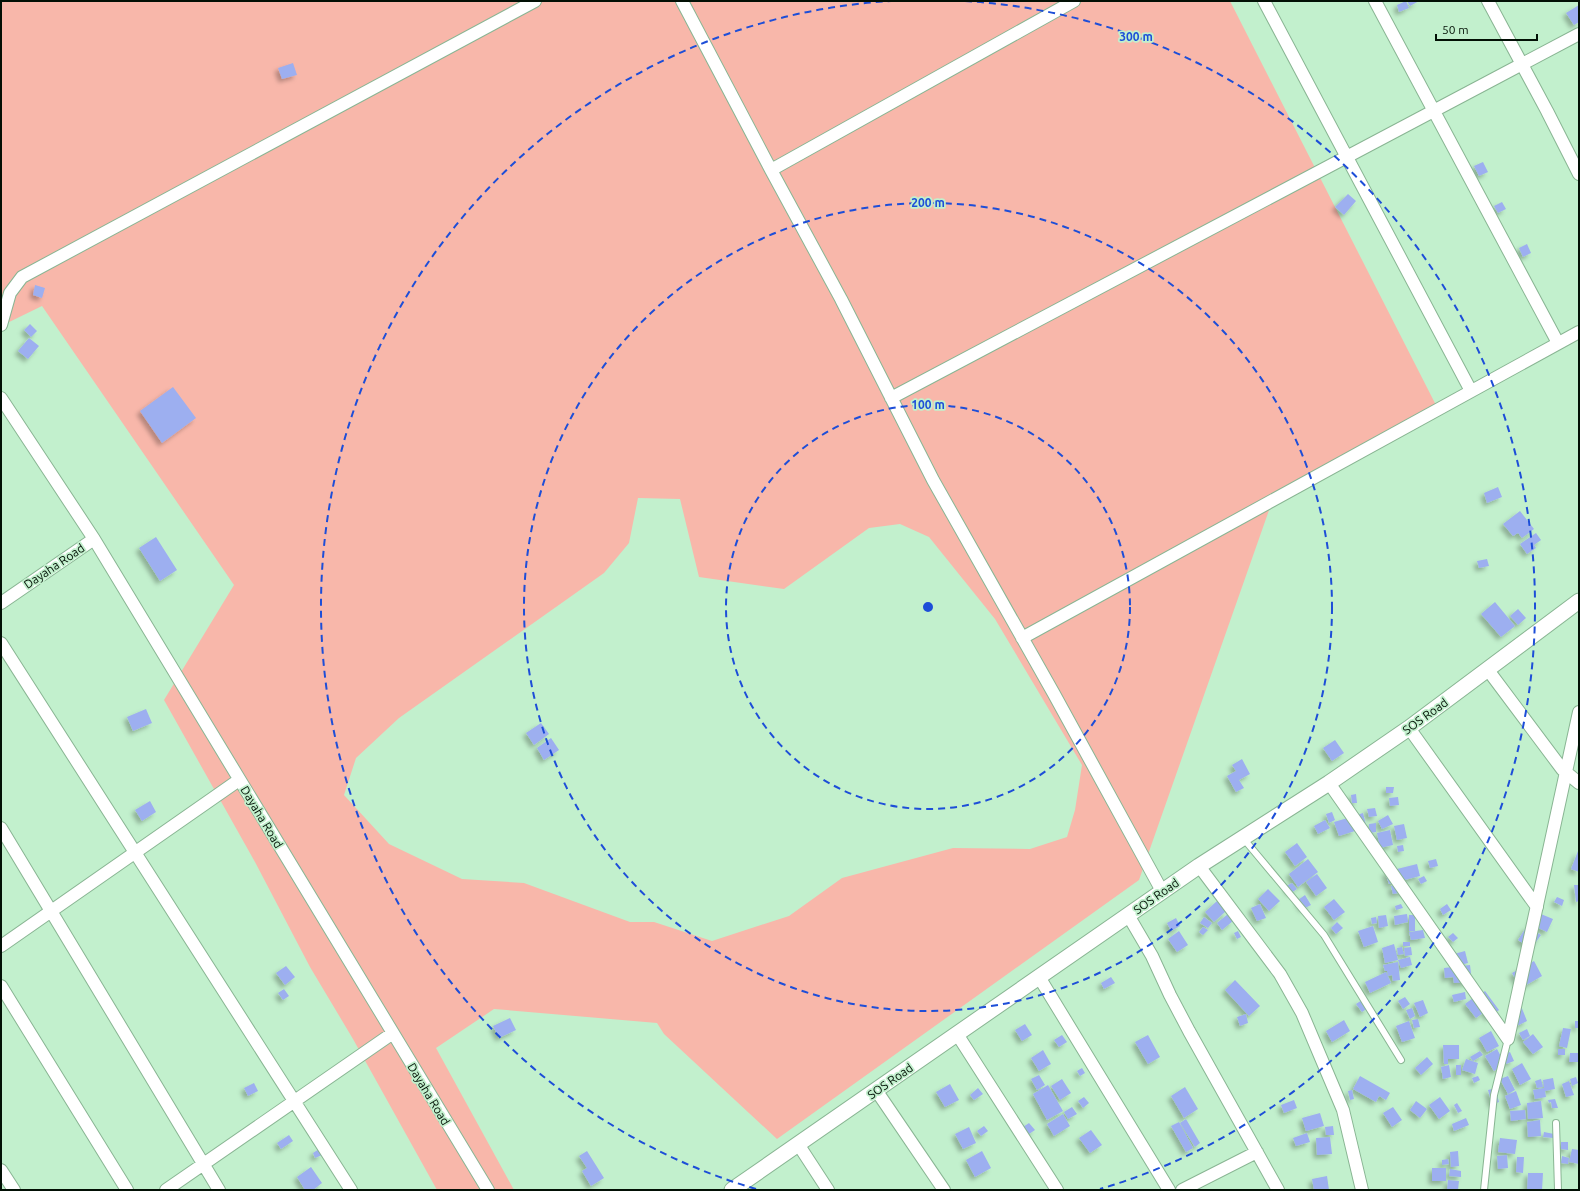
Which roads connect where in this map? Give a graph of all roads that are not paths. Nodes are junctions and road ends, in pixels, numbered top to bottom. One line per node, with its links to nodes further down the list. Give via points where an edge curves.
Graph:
1 (535, 1): 13 (street, via 22,277 10,293)
2 (682, 1): 11 (street)
3 (1074, 1): 11 (street)
4 (1264, 1): 10 (street)
5 (1375, 1): 9 (street)
6 (1488, 1): 8 (street)
7 (1579, 34): 8 (street)
8 (1522, 64): 9 (street); 12 (street)
9 (1434, 111): 10 (street); 15 (street)
10 (1347, 157): 16 (street); 18 (street)
11 (771, 170): 18 (street)
12 (1579, 174)
13 (1, 325)
14 (1579, 332): 15 (street)
15 (1558, 343): 16 (street)
16 (1471, 391): 22 (street)
17 (1, 398): 19 (street)
18 (891, 398): 22 (street, via 933,480)
19 (94, 539): 21 (street, Dayaha Road); 28 (street, Dayaha Road)
20 (1579, 601): 24 (street, SOS Road)
21 (1, 602)
22 (1022, 638): 35 (street)
23 (1, 643): 33 (street)
24 (1488, 670): 26 (street, SOS Road); 27 (street)
25 (1579, 712): 27 (street)
26 (1409, 728): 30 (street, SOS Road); 36 (street)
27 (1566, 772): 29 (street); 36 (street)
28 (239, 780): 33 (street); 42 (street, Dayaha Road)
29 (1579, 782)
30 (1330, 783): 32 (street, SOS Road); 44 (street)
31 (1, 828): 37 (street)
32 (1243, 838): 34 (street, SOS Road); 45 (lane, via 1324,935)
33 (135, 852): 37 (street); 56 (street)
34 (1199, 866): 35 (street, SOS Road); 65 (street, via 1280,974 1302,1014 1344,1110)
35 (1162, 891): 38 (street, SOS Road)
36 (1537, 907): 44 (street)
37 (51, 911): 39 (street); 50 (street)
38 (1128, 915): 40 (street, SOS Road); 49 (street)
39 (1, 946)
40 (1039, 977): 43 (street, SOS Road); 62 (street)
41 (1, 986): 53 (street)
42 (393, 1033): 50 (street); 57 (street, Dayaha Road)
43 (957, 1034): 46 (street, SOS Road); 61 (street)
44 (1508, 1039): 66 (lane, via 1494,1095)
45 (1401, 1060)
46 (876, 1090): 48 (street, SOS Road); 60 (street)
47 (1556, 1123): 67 (lane)
48 (798, 1144): 58 (street, SOS Road); 59 (street)
49 (1257, 1152): 63 (street); 64 (street)
50 (204, 1164): 54 (street); 55 (street)
51 (1, 1170): 52 (street)
52 (14, 1190)
53 (127, 1190)
54 (166, 1190)
55 (219, 1190)
56 (351, 1190)
57 (488, 1190)
58 (732, 1190)
59 (828, 1190)
60 (944, 1190)
61 (1057, 1190)
62 (1169, 1190)
63 (1182, 1190)
64 (1278, 1190)
65 (1362, 1190)
66 (1484, 1190)
67 (1558, 1190)

